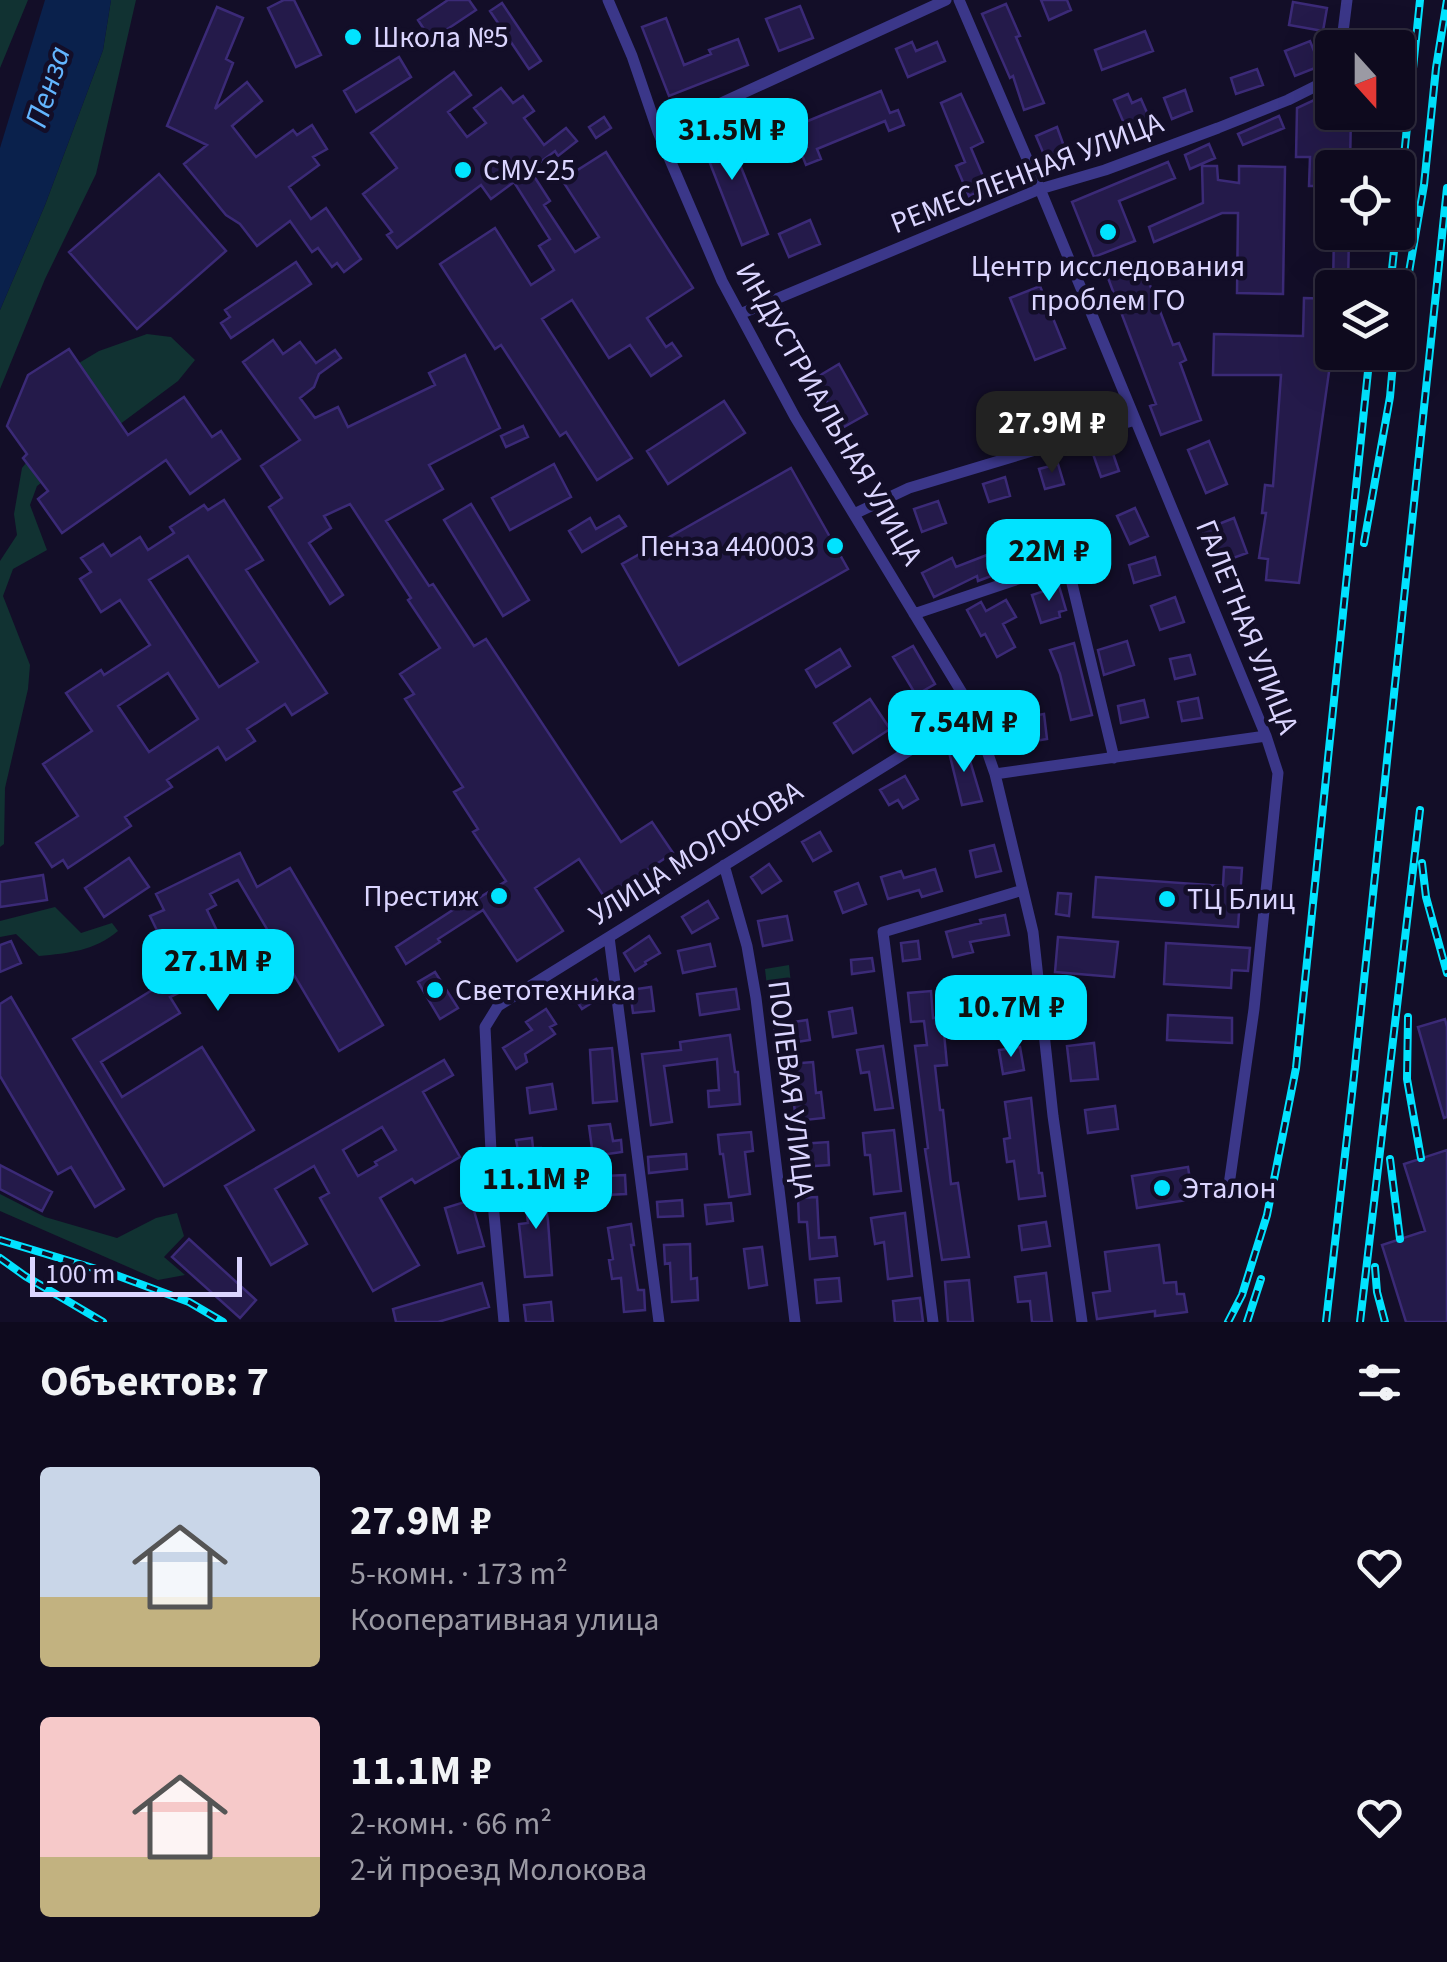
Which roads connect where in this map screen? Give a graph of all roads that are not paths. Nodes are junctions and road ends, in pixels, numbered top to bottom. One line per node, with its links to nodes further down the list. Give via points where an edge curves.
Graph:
1 (608, 0): 7 (street, ИНДУСТРИАЛЬНАЯ УЛИЦА)
2 (946, 0): 7 (street)
3 (959, 0): 8 (street, ГАЛЕТНАЯ УЛИЦА)
4 (1346, 0): 5 (street)
5 (1343, 30)
6 (1315, 86): 8 (street, РЕМЕСЛЕННАЯ УЛИЦА, via 1106,170)
7 (658, 132): 9 (street, ИНДУСТРИАЛЬНАЯ УЛИЦА)
8 (1040, 189): 9 (street, РЕМЕСЛЕННАЯ УЛИЦА); 10 (street, ГАЛЕТНАЯ УЛИЦА)
9 (740, 314): 11 (street, ИНДУСТРИАЛЬНАЯ УЛИЦА)
10 (1135, 420): 11 (street, via 909,488); 14 (street, ГАЛЕТНАЯ УЛИЦА)
11 (854, 514): 12 (street, ИНДУСТРИАЛЬНАЯ УЛИЦА)
12 (914, 614): 13 (street, ИНДУСТРИАЛЬНАЯ УЛИЦА); 15 (street, via 1060,565 1069,571)
13 (973, 711): 16 (street, ИНДУСТРИАЛЬНАЯ УЛИЦА); 17 (street, УЛИЦА МОЛОКОВА)
14 (1266, 736): 15 (street); 20 (street, ГАЛЕТНАЯ УЛИЦА, via 1278,773)
15 (1114, 758): 16 (street)
16 (995, 774): 18 (street, ИНДУСТРИАЛЬНАЯ УЛИЦА)
17 (724, 865): 19 (street, УЛИЦА МОЛОКОВА); 23 (street, ПОЛЕВАЯ УЛИЦА, via 756,998)
18 (1023, 890): 24 (street, via 883,932); 25 (street, ИНДУСТРИАЛЬНАЯ УЛИЦА)
19 (609, 936): 21 (street, УЛИЦА МОЛОКОВА, via 498,1006 485,1027); 22 (street)
20 (1228, 1192)
21 (504, 1322)
22 (659, 1322)
23 (795, 1322)
24 (933, 1322)
25 (1082, 1322)

